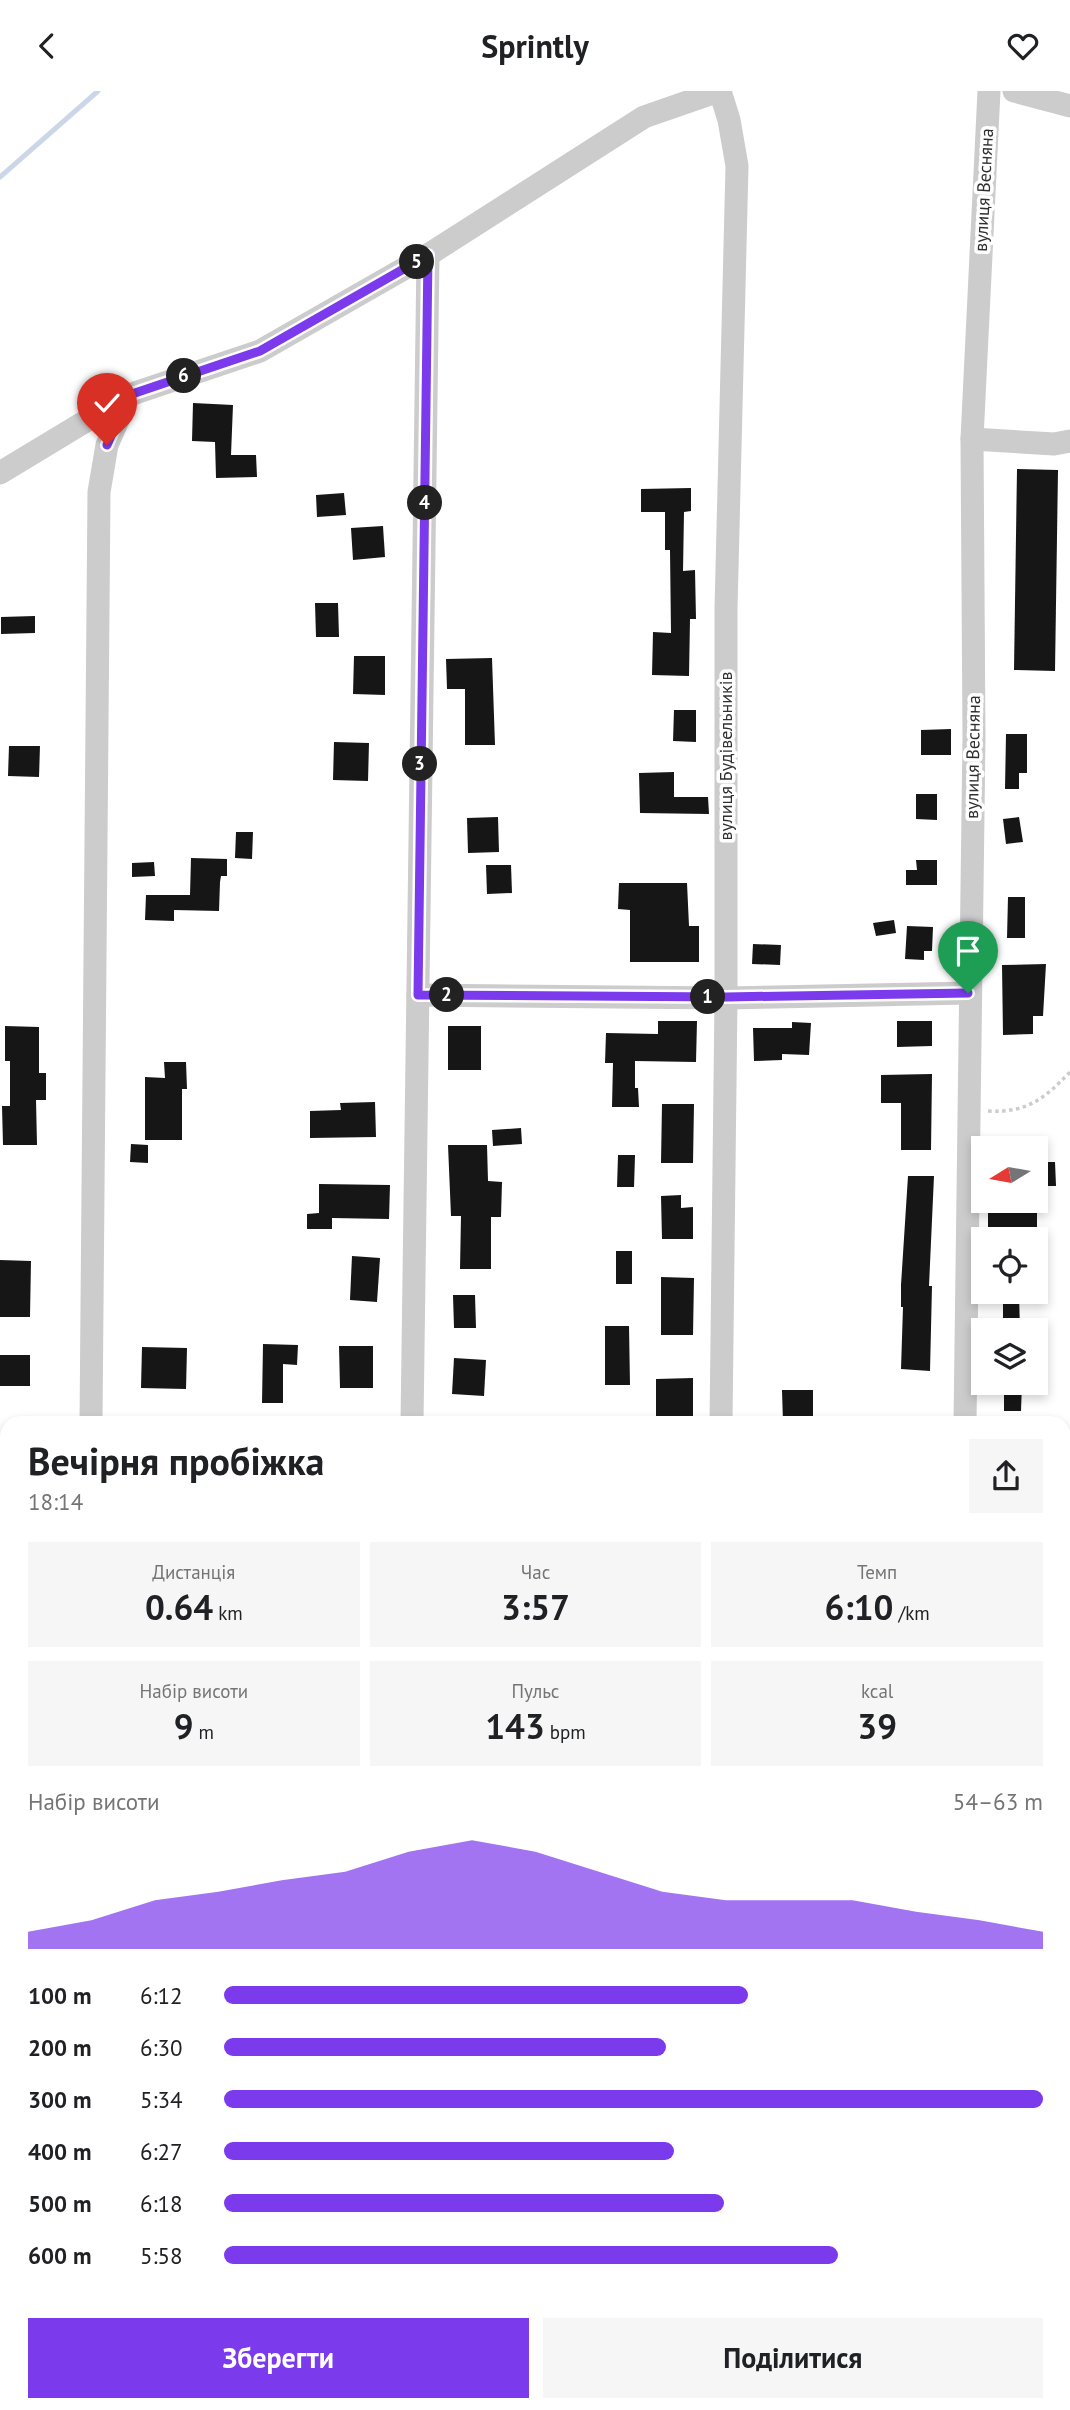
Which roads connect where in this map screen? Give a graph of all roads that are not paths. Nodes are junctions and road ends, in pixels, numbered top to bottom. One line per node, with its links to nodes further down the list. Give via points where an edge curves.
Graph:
1 (720, 91): 5 (street, via 644,117); 12 (street, вулиця Будівельників, via 737,166 726,609)
2 (989, 91): 7 (street, вулиця Весняна)
3 (1014, 91): 4 (street)
4 (1070, 106)
5 (428, 255): 6 (street, via 260,351); 11 (street)
6 (129, 395): 9 (street); 13 (street, via 107,445 99,492)
7 (972, 439): 8 (street); 10 (street, вулиця Весняна, via 974,737)
8 (1070, 441)
9 (0, 473)
10 (968, 993): 12 (street); 16 (street, вулиця Весняна)
11 (418, 995): 12 (street); 14 (street)
12 (726, 997): 15 (street, вулиця Будівельників)
13 (91, 1416)
14 (412, 1416)
15 (721, 1416)
16 (965, 1416)

